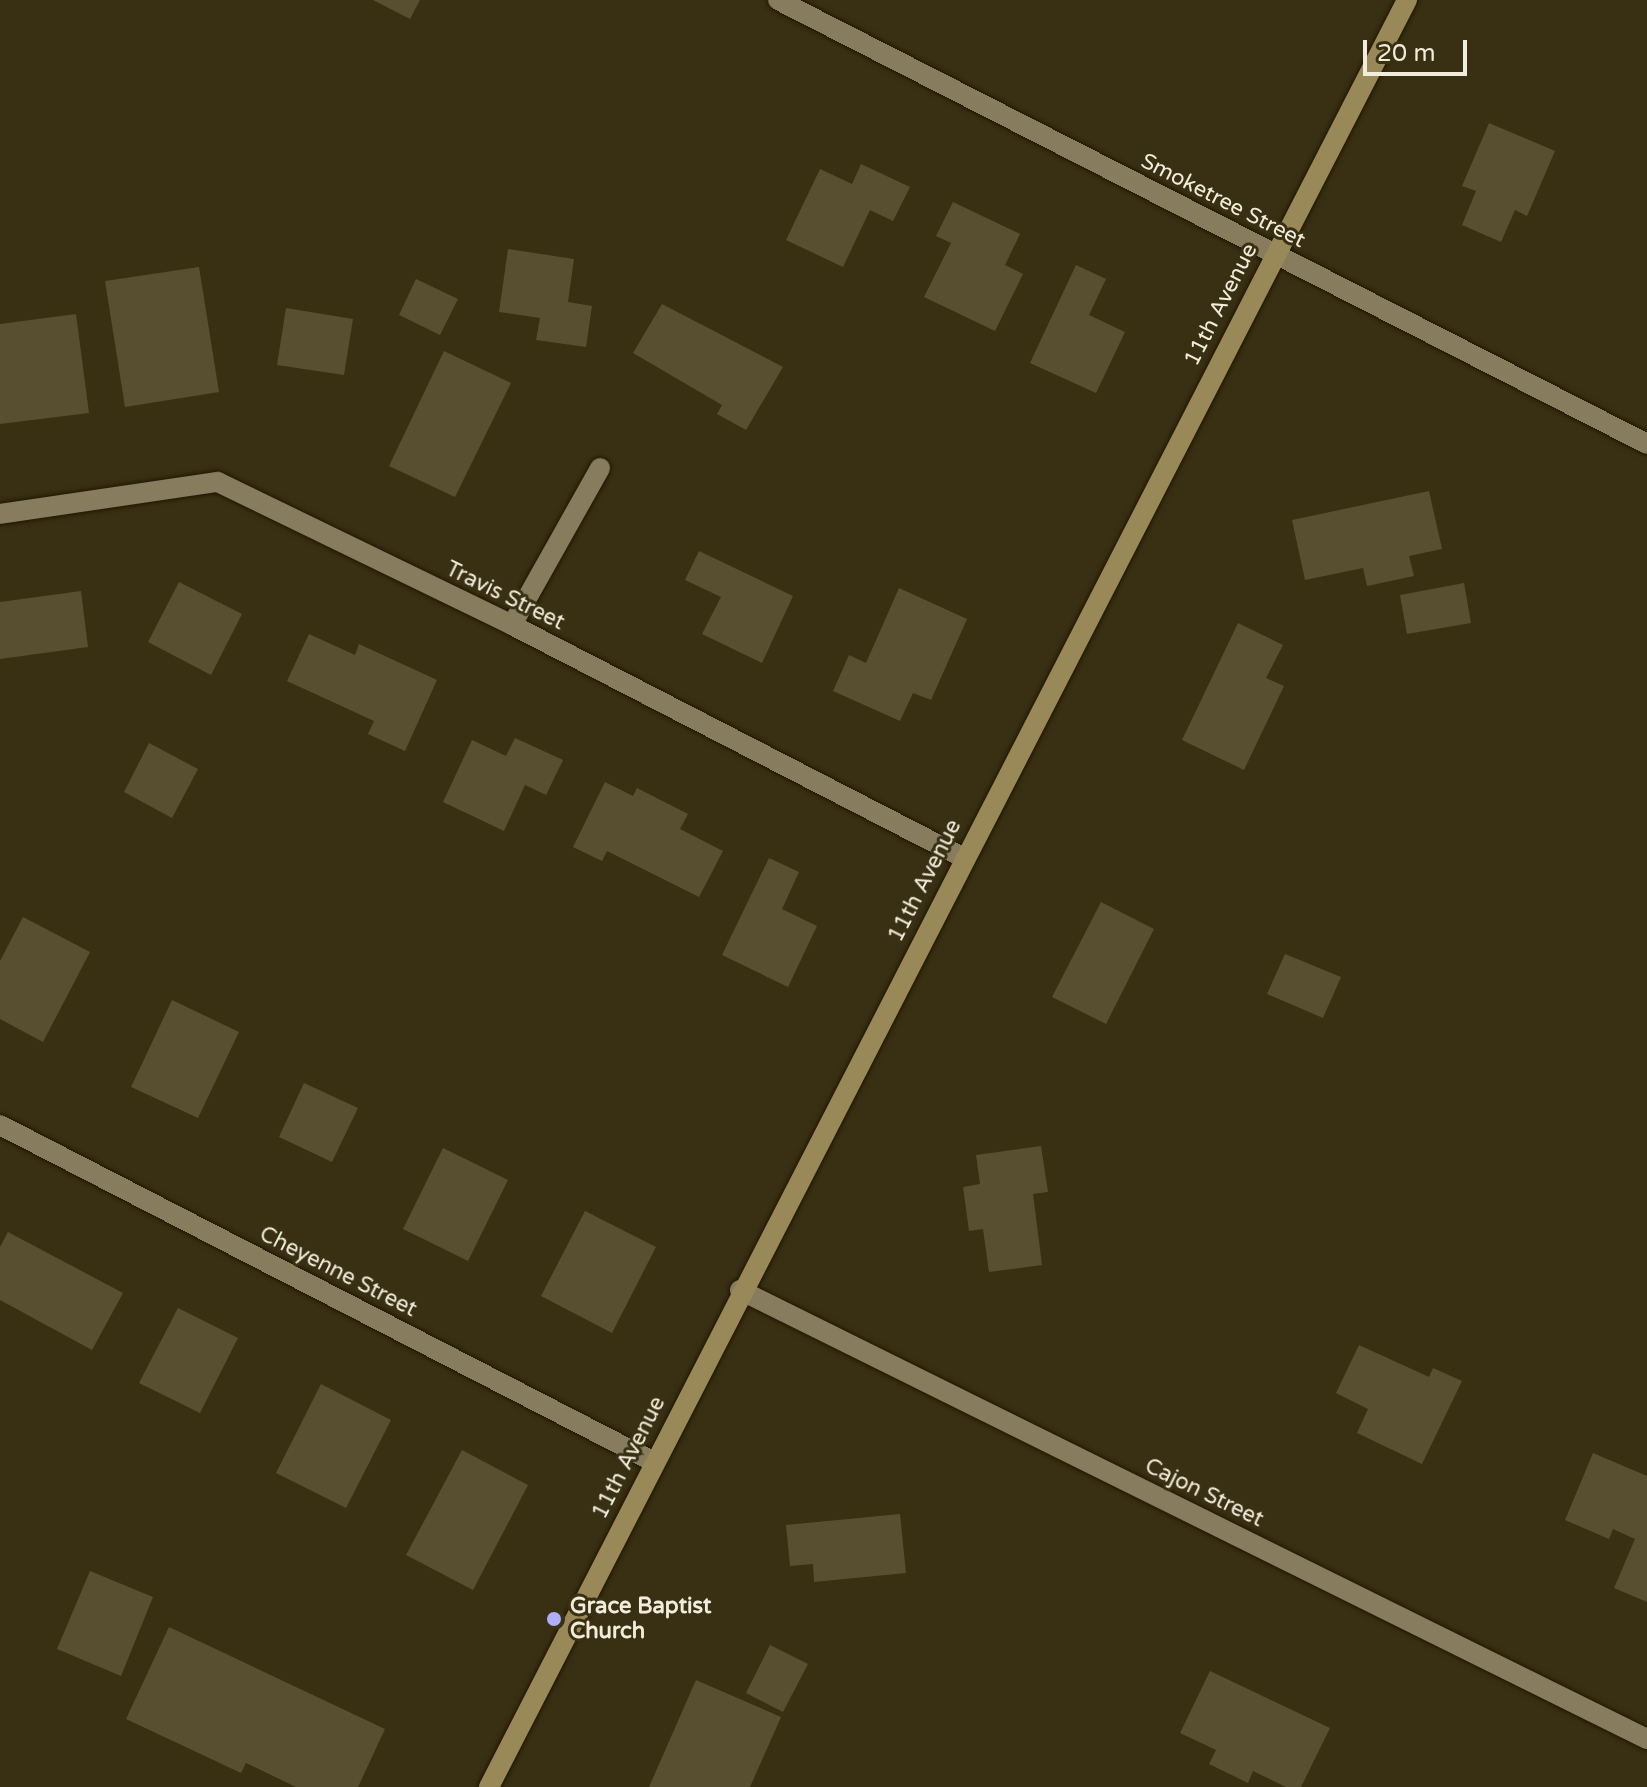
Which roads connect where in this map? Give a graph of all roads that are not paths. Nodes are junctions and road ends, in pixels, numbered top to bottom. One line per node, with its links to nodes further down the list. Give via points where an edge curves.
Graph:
1 (778, 0): 3 (street, Smoketree Street)
2 (1407, 0): 3 (main road, 11th Avenue)
3 (1274, 255): 4 (street, Smoketree Street); 8 (main road, 11th Avenue)
4 (1647, 444)
5 (600, 468): 7 (street)
6 (0, 514): 7 (street, Travis Street, via 218,482)
7 (512, 625): 8 (street, Travis Street)
8 (964, 858): 10 (main road, 11th Avenue)
9 (0, 1125): 11 (street, Cheyenne Street)
10 (740, 1290): 11 (main road, 11th Avenue); 12 (street, Cajon Street)
11 (654, 1462): 13 (main road, 11th Avenue)
12 (1647, 1739)
13 (489, 1787)

